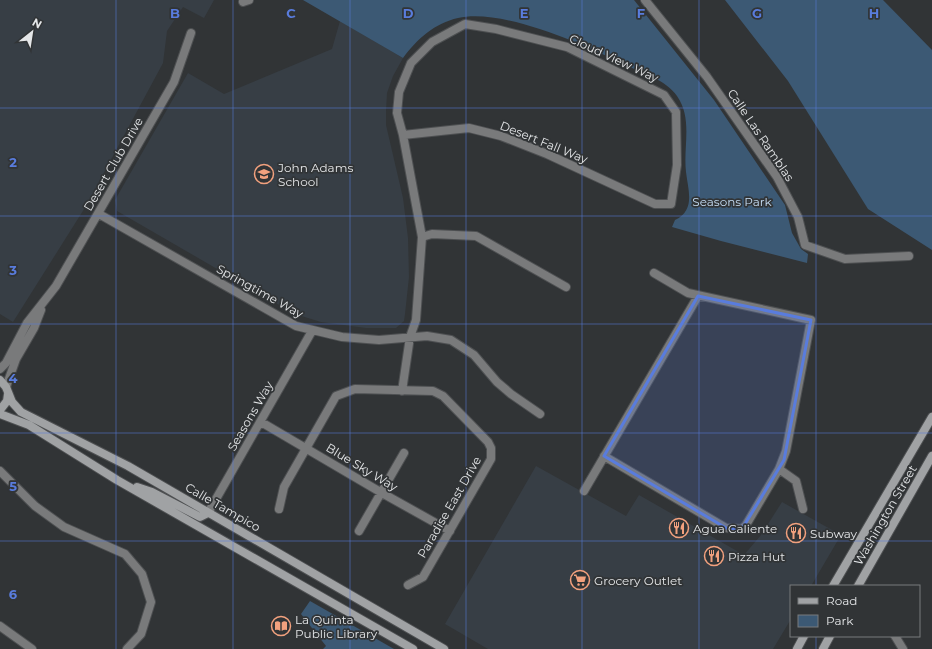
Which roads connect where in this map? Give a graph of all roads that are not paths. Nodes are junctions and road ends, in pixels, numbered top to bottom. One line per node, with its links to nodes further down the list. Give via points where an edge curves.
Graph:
1 (645, 0): 7 (street, Calle Las Ramblas, via 707,77 777,177 798,217 805,245 845,260)
2 (190, 33): 5 (street, Desert Club Drive, via 174,82)
3 (403, 135): 4 (street, Desert Fall Way, via 469,128 501,136 547,154 655,204); 4 (street, Cloud View Way, via 397,113 399,92 411,63 432,42 464,24 496,29 567,47 664,94 676,112 677,165); 6 (street, Cloud View Way)
4 (671, 204)
5 (99, 214): 11 (street, Desert Club Drive, via 56,286); 12 (street, Springtime Way, via 296,326)
6 (422, 237): 9 (street, via 432,234 476,236); 13 (street, Cloud View Way, via 416,320)
7 (909, 256)
8 (654, 273): 10 (street)
9 (566, 287)
10 (698, 296): 25 (street); 27 (street, via 811,320 786,451)
11 (44, 301): 14 (street, Desert Club Drive); 16 (street, Desert Club Drive, via 34,328 16,359)
12 (312, 331): 13 (street, Springtime Way, via 379,340); 22 (street, Seasons Way)
13 (410, 337): 17 (street, Cloud View Way); 20 (street, Springtime Way, via 441,337 458,343 474,355 496,382)
14 (0, 369)
15 (0, 380): 16 (street, Calle Tampico)
16 (7, 389): 18 (street, Desert Club Drive, via 7,401); 34 (street, Calle Tampico, via 12,402 21,412 128,466)
17 (402, 391): 23 (street, Paradise East Drive, via 355,389 336,396); 36 (street, Paradise East Drive, via 426,390 443,396 480,433 491,448 491,459)
18 (0, 410)
19 (0, 414): 29 (street, via 29,425)
20 (540, 414)
21 (932, 417): 38 (street, Washington Street)
22 (261, 422): 23 (street, Blue Sky Way); 34 (street, Seasons Way)
23 (306, 448): 31 (street, Blue Sky Way); 33 (street, Paradise East Drive, via 284,486)
24 (404, 453): 31 (street)
25 (604, 456): 27 (street, via 726,528 738,530 746,525); 30 (street)
26 (932, 456): 39 (street, Washington Street)
27 (779, 469): 32 (street, via 796,481)
28 (0, 471): 45 (street, via 35,506 64,527 125,554 142,574 151,602 141,634)
29 (117, 480): 34 (street, via 152,492 200,517); 46 (street)
30 (584, 491)
31 (382, 493): 35 (street); 36 (street, Blue Sky Way)
32 (803, 508)
33 (279, 509)
34 (208, 513): 47 (street, Calle Tampico)
35 (359, 531)
36 (450, 531): 37 (street, Paradise East Drive, via 423,577)
37 (408, 585)
38 (834, 585)
39 (859, 585)
40 (0, 626): 44 (street)
41 (803, 637): 48 (street)
42 (829, 637): 49 (street)
43 (896, 637): 50 (street)
44 (32, 649)
45 (127, 649)
46 (413, 649)
47 (444, 649)
48 (797, 649)
49 (823, 649)
50 (903, 649)

